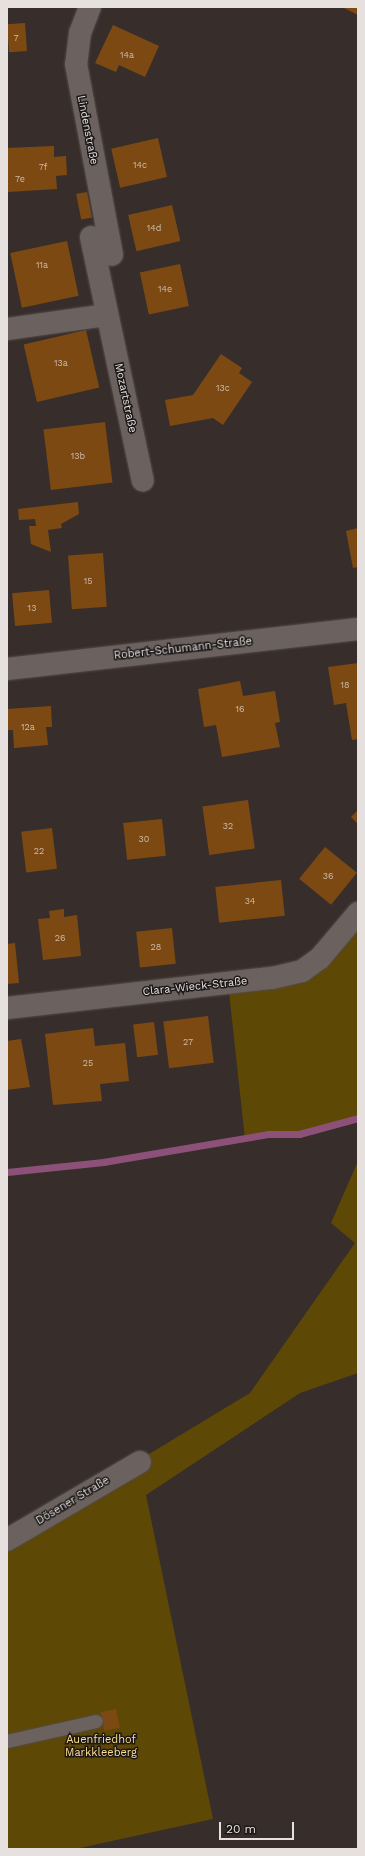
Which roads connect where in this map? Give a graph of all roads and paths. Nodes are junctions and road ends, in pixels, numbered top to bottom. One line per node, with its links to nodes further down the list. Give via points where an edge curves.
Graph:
1 (90, 7): 3 (street, Lindenstraße, via 80,33 76,64)
2 (91, 237): 4 (street, Mozartstraße)
3 (112, 255)
4 (107, 315): 5 (street); 6 (street, Mozartstraße)
5 (7, 329)
6 (143, 481)
7 (358, 628): 8 (street, Robert-Schumann-Straße)
8 (7, 669)
9 (358, 913): 10 (street, Clara-Wieck-Straße, via 320,958 302,971 272,978)
10 (7, 1008)
11 (140, 1462): 12 (street, Dösener Straße)
12 (7, 1540)
13 (96, 1721): 14 (lane)
14 (7, 1741)

